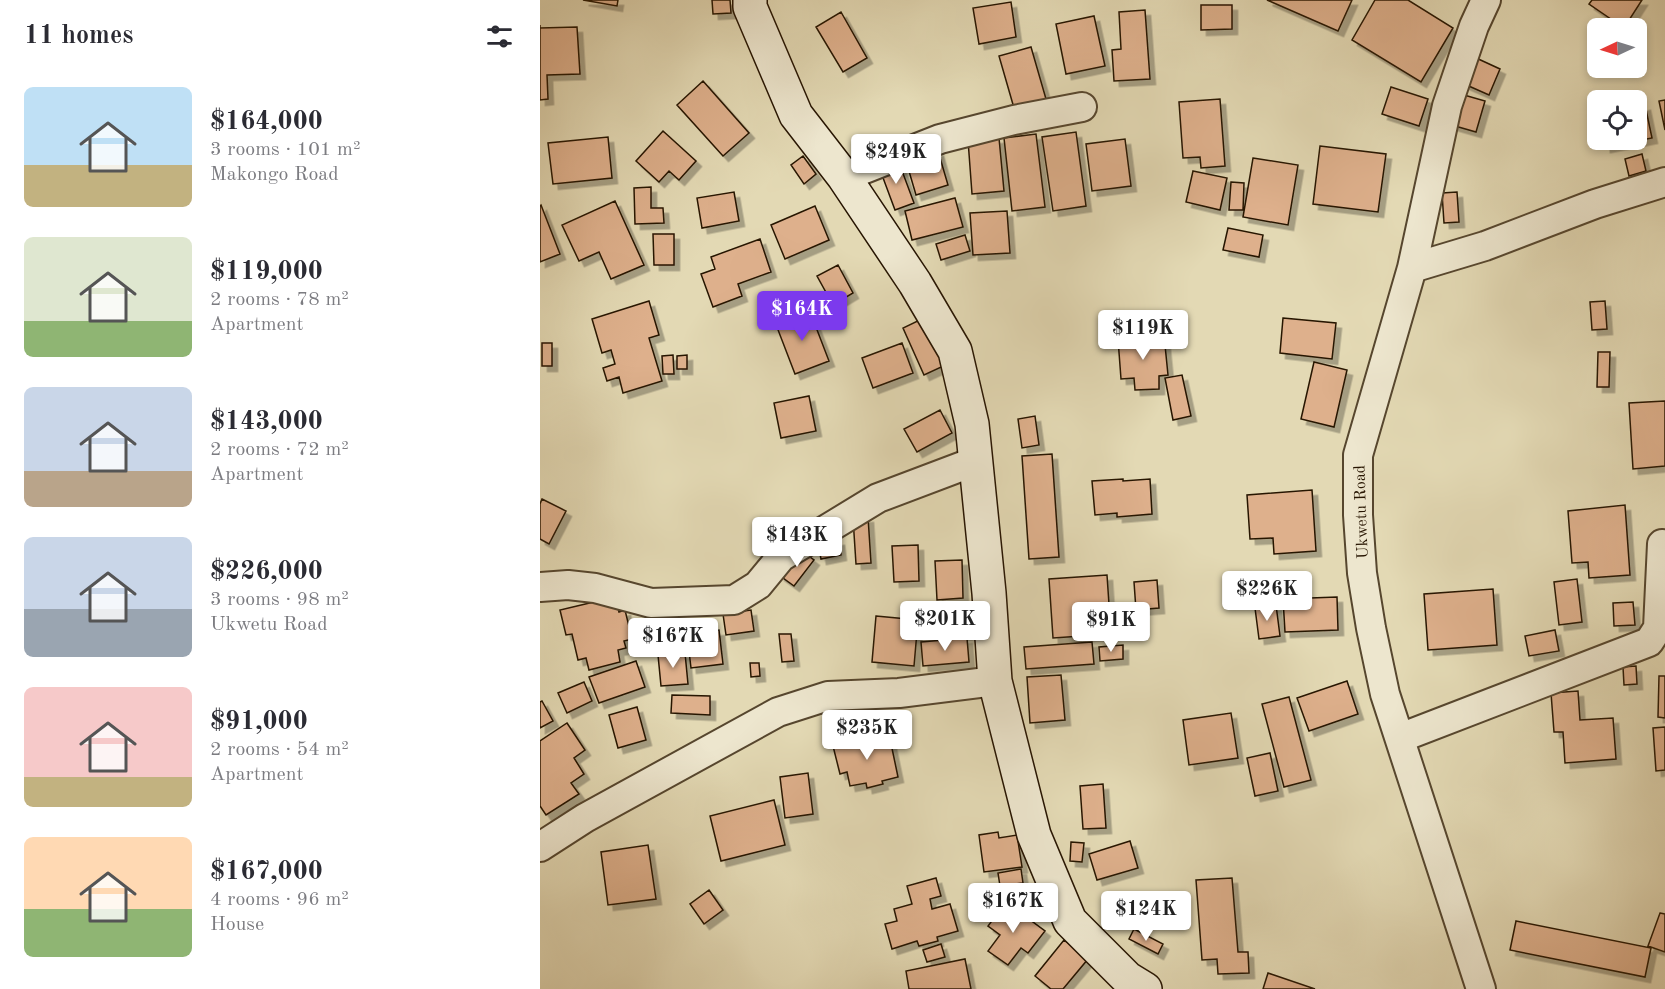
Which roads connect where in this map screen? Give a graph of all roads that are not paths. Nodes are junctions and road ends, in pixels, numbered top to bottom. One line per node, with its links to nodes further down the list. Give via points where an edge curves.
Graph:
1 (750, 0): 4 (street, via 796,116)
2 (1486, 0): 6 (street, Ukwetu Road, via 1447,106)
3 (1082, 106): 4 (street, via 940,139)
4 (844, 177): 7 (street, via 955,351)
5 (1665, 182): 6 (street)
6 (1412, 268): 11 (street, Ukwetu Road, via 1358,455 1362,573 1385,694)
7 (976, 460): 9 (street, via 878,498 781,557 758,585 734,600 651,603 595,588); 10 (street)
8 (1662, 544): 11 (street, via 1658,628 1649,642)
9 (540, 587)
10 (995, 681): 12 (street, via 900,693 828,696 778,712 585,818); 13 (street, via 1034,835 1070,921)
11 (1400, 738): 14 (street, Ukwetu Road)
12 (540, 847)
13 (1129, 985)
14 (1481, 989)

